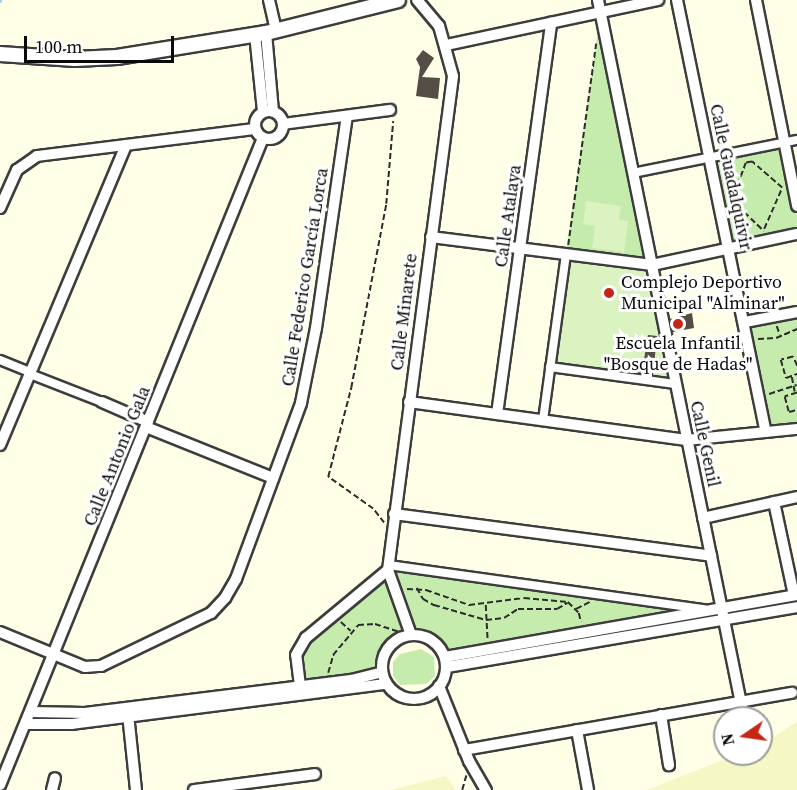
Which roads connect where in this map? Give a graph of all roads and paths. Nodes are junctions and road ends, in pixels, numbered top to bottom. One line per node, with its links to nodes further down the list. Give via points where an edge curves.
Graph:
1 (269, 0): 10 (street)
2 (398, 0): 10 (street)
3 (417, 0): 12 (street, Calle Minarete, via 432,13)
4 (598, 0): 8 (street, Calle Genil)
5 (658, 0): 8 (street)
6 (677, 0): 23 (street, Calle Guadalquivir)
7 (756, 0): 21 (street)
8 (601, 12): 9 (street); 24 (street, Calle Genil)
9 (551, 23): 12 (street); 32 (street, Calle Atalaya)
10 (266, 32): 13 (street, via 117,57 75,59); 15 (street)
11 (597, 36): 33 (path)
12 (446, 45): 29 (street, Calle Minarete, via 453,76)
13 (0, 54)
14 (390, 110): 16 (street); 64 (path, via 386,204 351,388 328,477 373,509)
15 (268, 112): 17 (street); 18 (street, via 256,119)
16 (348, 116): 17 (street); 59 (street, Calle Federico García Lorca, via 310,360 301,403)
17 (283, 124): 19 (street, via 276,138)
18 (255, 129): 19 (street); 22 (street)
19 (263, 138): 54 (street, Calle Antonio Gala)
20 (797, 140): 21 (street)
21 (784, 143): 23 (street); 25 (street)
22 (126, 145): 26 (street, via 27,159 17,170); 42 (street)
23 (711, 157): 24 (street); 31 (street, Calle Guadalquivir)
24 (633, 173): 34 (street, Calle Genil)
25 (797, 206)
26 (0, 208)
27 (764, 229): 27 (path, via 738,206 734,196 746,163 752,162 782,188); 30 (path)
28 (797, 234): 30 (street)
29 (431, 237): 32 (street); 50 (street, Calle Minarete)
30 (767, 240): 31 (street)
31 (729, 248): 34 (street); 36 (street, Calle Guadalquivir)
32 (520, 249): 33 (street); 52 (street, Calle Atalaya)
33 (566, 254): 34 (street); 41 (street)
34 (652, 265): 45 (street, Calle Genil)
35 (797, 312): 36 (street)
36 (745, 322): 38 (street, Calle Guadalquivir)
37 (797, 329): 38 (path, via 776,338)
38 (748, 340): 48 (street, Calle Guadalquivir)
39 (0, 360): 42 (street)
40 (797, 366): 44 (path, via 793,357 781,360 786,378)
41 (550, 367): 45 (street); 53 (street)
42 (30, 373): 49 (street); 58 (street)
43 (797, 374): 44 (path)
44 (792, 376): 46 (path)
45 (675, 384): 57 (street, Calle Genil)
46 (796, 385): 47 (path); 48 (path)
47 (796, 393): 51 (path, via 785,397 789,412)
48 (760, 397): 56 (street, Calle Guadalquivir)
49 (102, 402): 54 (street)
50 (409, 402): 52 (street); 62 (street, Calle Minarete)
51 (797, 410)
52 (497, 414): 53 (street)
53 (543, 420): 57 (street)
54 (147, 424): 59 (street); 85 (street, Calle Antonio Gala)
55 (797, 429): 56 (street)
56 (766, 432): 57 (street)
57 (686, 440): 63 (street, Calle Genil)
58 (0, 445)
59 (273, 478): 85 (street, Calle Federico García Lorca, via 236,579 211,613 101,666 85,667)
60 (797, 497): 61 (street)
61 (774, 502): 63 (street); 70 (street)
62 (394, 514): 64 (street, Calle Minarete); 65 (street)
63 (703, 518): 65 (street, Calle Genil)
64 (392, 533): 66 (street, Calle Minarete)
65 (711, 556): 73 (street, Calle Genil)
66 (389, 567): 68 (street, Calle Minarete); 69 (street); 77 (street)
67 (417, 588): 68 (path); 72 (path, via 469,605); 79 (path, via 423,599 434,605)
68 (396, 592): 83 (street, Calle Minarete)
69 (594, 594): 75 (path, via 591,602); 76 (street)
70 (796, 595): 73 (street)
71 (568, 602): 72 (path, via 524,598); 75 (path); 79 (path, via 557,609 518,609 504,618)
72 (486, 604): 79 (path)
73 (723, 607): 76 (street); 78 (street, Calle Genil)
74 (797, 608): 78 (street)
75 (575, 609): 82 (path)
76 (707, 610): 82 (street)
77 (333, 615): 81 (path); 90 (street, via 306,638 296,655)
78 (726, 619): 86 (street); 93 (street, Calle Genil)
79 (486, 620): 84 (path)
80 (0, 632): 85 (street, Calle Federico García Lorca)
81 (352, 632): 83 (path, via 358,625 375,624); 88 (path, via 333,655 328,668)
82 (583, 632): 84 (street)
83 (409, 635): 86 (street, via 435,643); 87 (street, via 388,647)
84 (490, 649): 86 (street)
85 (54, 654): 95 (street, Calle Antonio Gala)
86 (446, 662): 91 (street)
87 (382, 672): 88 (street); 89 (street)
88 (329, 682): 90 (street)
89 (386, 684): 91 (street, via 399,697 417,700 434,694); 96 (street)
90 (300, 686): 96 (street)
91 (439, 686): 100 (street)
92 (792, 693): 93 (street)
93 (741, 701): 94 (street, Calle Genil); 97 (street)
94 (742, 706)
95 (31, 712): 96 (street); 98 (street, Calle Antonio Gala)
96 (128, 713): 98 (street); 106 (street)
97 (661, 715): 99 (street); 101 (street)
98 (26, 724): 104 (street, Calle Antonio Gala)
99 (577, 730): 100 (street); 109 (street)
100 (464, 750): 108 (street)
101 (669, 765)
102 (315, 774): 107 (street)
103 (55, 778): 105 (street)
104 (0, 785)
105 (52, 790)
106 (136, 790)
107 (194, 790)
108 (486, 790)
109 (588, 790)

